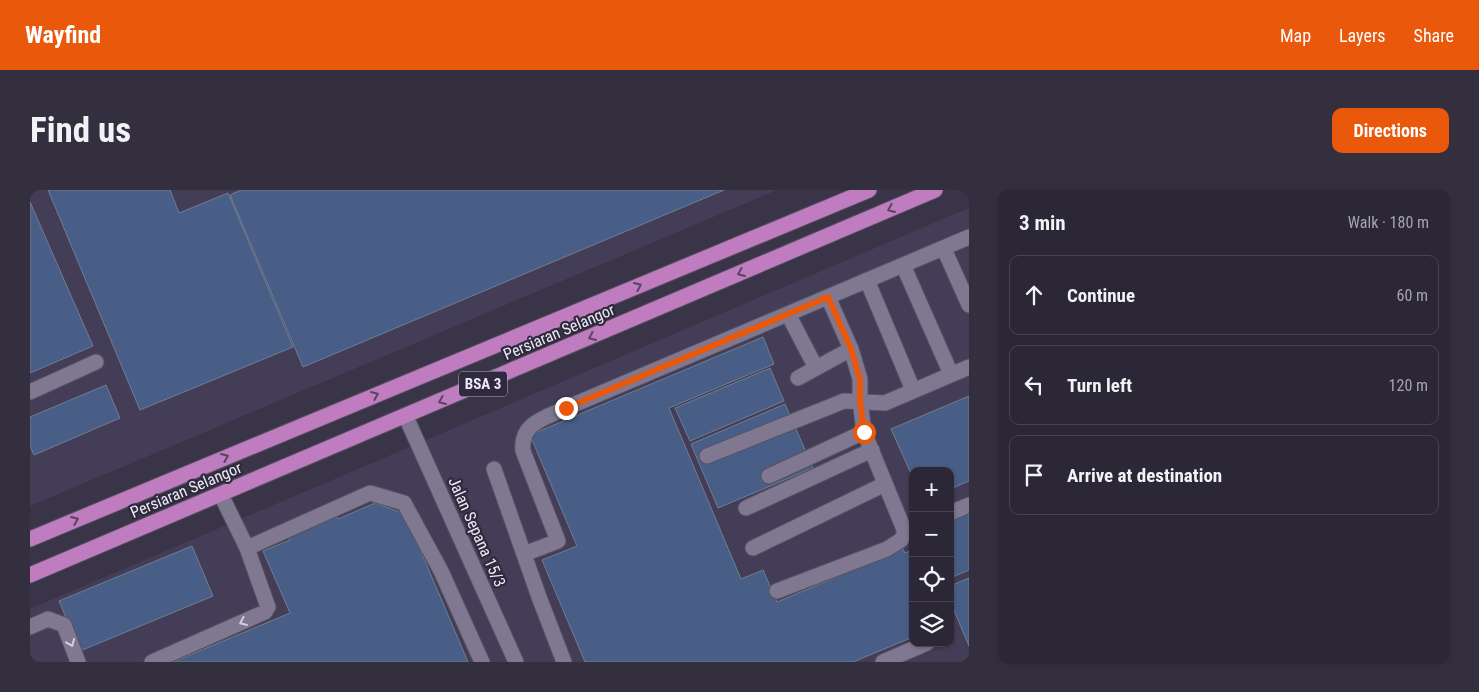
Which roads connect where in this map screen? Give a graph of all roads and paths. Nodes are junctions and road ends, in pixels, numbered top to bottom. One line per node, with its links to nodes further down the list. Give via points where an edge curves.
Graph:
1 (869, 190): 31 (main road, Persiaran Selangor / BSA 3, one-way to 1)
2 (935, 190): 19 (main road, Persiaran Selangor / BSA 3, one-way to 19)
3 (969, 237): 4 (lane)
4 (944, 249): 5 (lane); 8 (lane)
5 (903, 265): 6 (lane); 14 (lane)
6 (867, 280): 7 (lane); 16 (lane)
7 (828, 297): 9 (lane); 10 (lane)
8 (969, 306)
9 (788, 314): 13 (lane); 34 (lane, via 531,425 524,433 523,451 558,541)
10 (851, 349): 13 (lane); 18 (lane, via 860,379)
11 (96, 362): 17 (lane)
12 (969, 366): 14 (lane)
13 (816, 368): 15 (lane)
14 (951, 374): 16 (lane)
15 (798, 378)
16 (914, 390): 18 (lane, via 885,403)
17 (30, 392)
18 (860, 401): 20 (lane); 22 (lane, via 844,401)
19 (406, 417): 26 (main road, Persiaran Selangor / BSA 3); 42 (lane, Jalan Sepana 15/3)
20 (864, 432): 21 (lane); 24 (lane)
21 (872, 450): 25 (lane); 28 (lane)
22 (707, 456)
23 (494, 469): 34 (lane)
24 (770, 476)
25 (885, 484): 30 (lane); 33 (lane)
26 (221, 495): 32 (lane); 35 (main road, Persiaran Selangor / BSA 3)
27 (969, 505): 29 (lane)
28 (746, 508)
29 (952, 512)
30 (909, 531): 36 (lane, via 887,549)
31 (30, 538)
32 (247, 548): 40 (lane, one-way to 40, via 268,607 264,612); 41 (lane, via 370,493 404,503 441,571)
33 (753, 548)
34 (524, 554): 43 (lane)
35 (30, 576)
36 (776, 591)
37 (30, 627): 39 (lane, one-way to 39, via 48,619 64,625)
38 (918, 647): 44 (lane)
39 (78, 662)
40 (152, 662)
41 (482, 662)
42 (516, 662)
43 (564, 662)
44 (883, 662)

